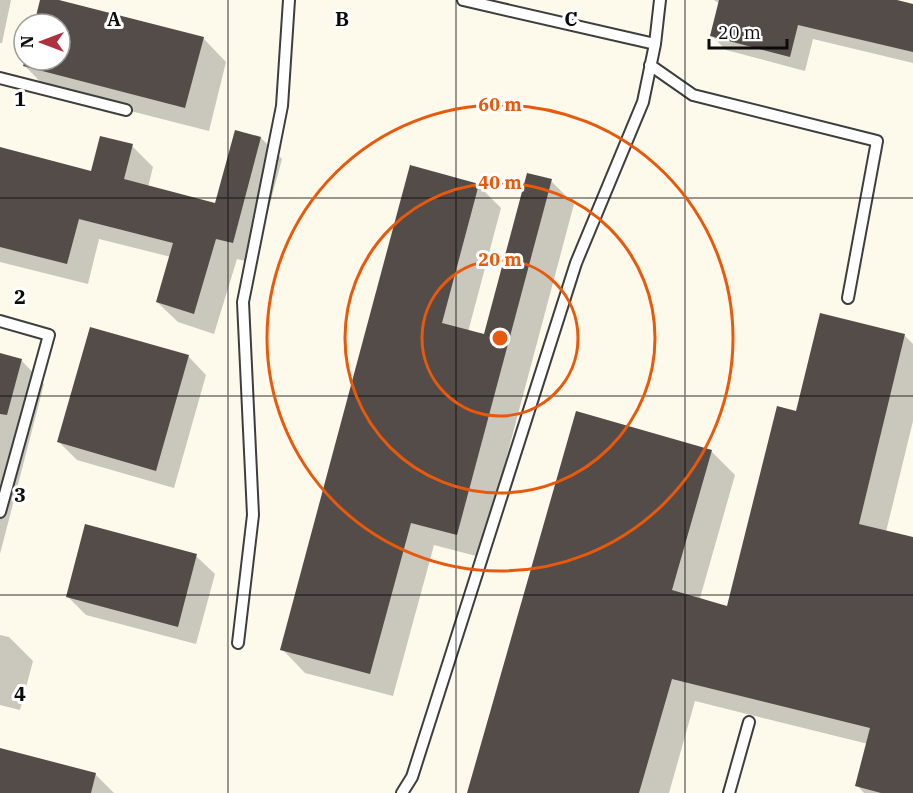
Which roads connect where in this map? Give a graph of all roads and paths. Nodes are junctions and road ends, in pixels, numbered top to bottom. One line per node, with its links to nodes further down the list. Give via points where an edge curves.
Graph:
1 (289, 0): 11 (lane, via 282,105 243,302 253,515)
2 (463, 0): 4 (lane)
3 (660, 0): 4 (lane)
4 (655, 44): 5 (lane)
5 (650, 65): 8 (lane, via 693,95 877,141); 13 (lane, via 643,102 576,263 416,766)
6 (0, 78): 7 (lane)
7 (126, 110)
8 (848, 298)
9 (0, 321): 10 (lane, via 49,335)
10 (0, 512)
11 (238, 643)
12 (749, 722): 14 (lane)
13 (402, 793)
14 (729, 793)

